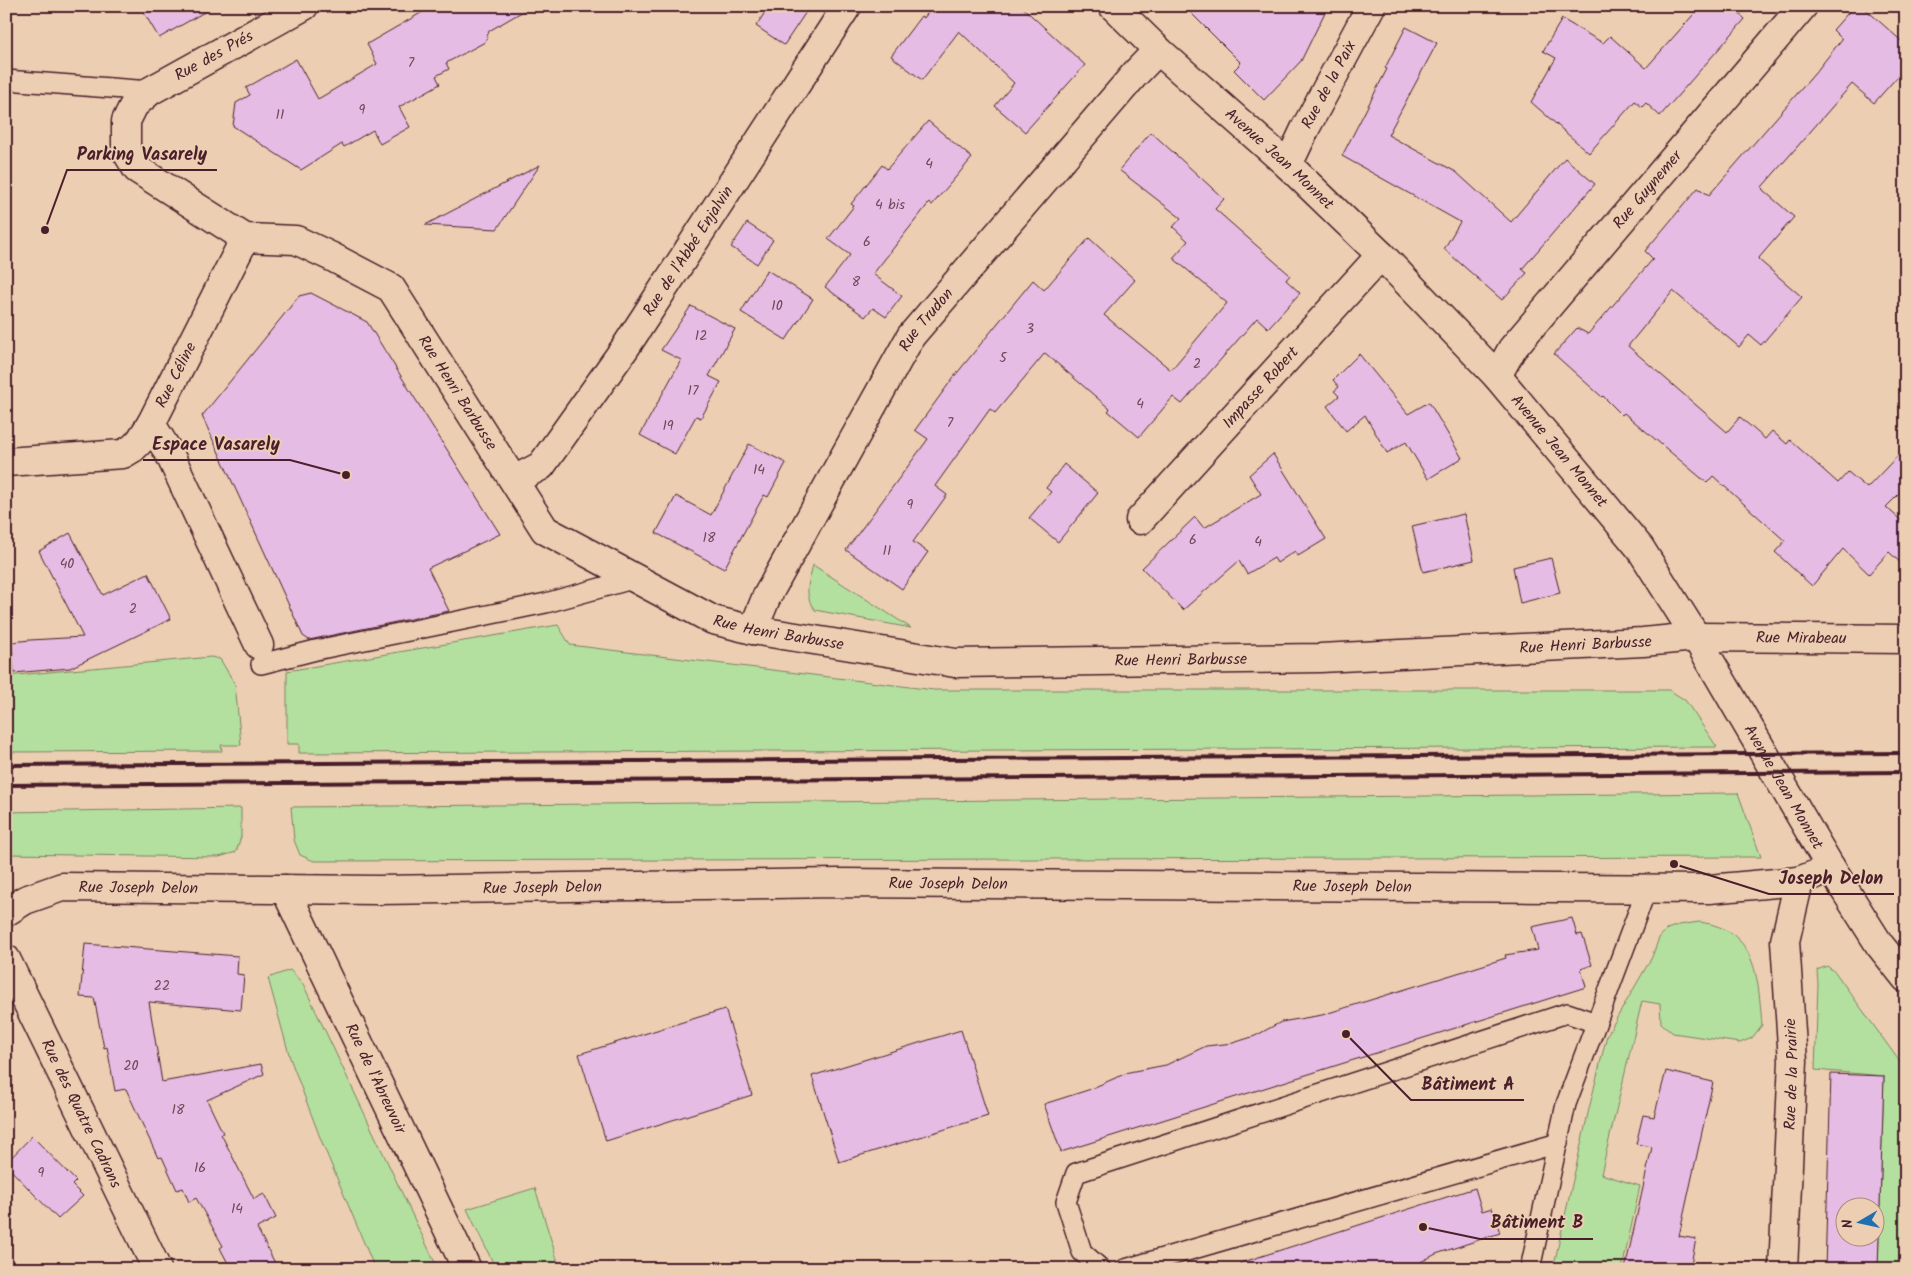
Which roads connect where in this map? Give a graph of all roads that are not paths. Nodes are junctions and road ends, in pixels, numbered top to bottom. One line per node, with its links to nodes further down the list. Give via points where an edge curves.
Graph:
1 (304, 6): 8 (street, Rue des Prés)
2 (847, 6): 15 (street, Rue de l'Abbé Enjalvin, via 625,348 541,466)
3 (1113, 6): 6 (street, Avenue Jean Monnet)
4 (1371, 6): 9 (street, Rue de la Paix)
5 (1803, 6): 12 (street, Rue Guynemer, via 1512,349)
6 (1158, 50): 9 (street, Avenue Jean Monnet); 18 (street, Rue Trudon, via 911,336 766,598)
7 (6, 80): 8 (lane)
8 (150, 91): 10 (street, via 134,105 126,121 126,151 136,169)
9 (1288, 165): 11 (street, Avenue Jean Monnet)
10 (244, 238): 13 (street, Rue Céline); 15 (street, Rue Henri Barbusse, via 296,240 391,288)
11 (1381, 255): 12 (street, Avenue Jean Monnet); 16 (street, Impasse Robert)
12 (1497, 376): 19 (street, Avenue Jean Monnet, via 1640,548)
13 (151, 424): 14 (street, Rue Céline, via 140,441 124,454); 21 (street, via 169,453)
14 (6, 462)
15 (514, 480): 17 (street, Rue Henri Barbusse, via 545,530)
16 (1140, 520)
17 (636, 578): 18 (street, Rue Henri Barbusse, via 713,620); 21 (lane, via 546,604 316,650)
18 (754, 630): 19 (street, Rue Henri Barbusse, via 955,663 1320,658)
19 (1696, 637): 20 (street, Rue Mirabeau); 22 (street, Avenue Jean Monnet)
20 (1906, 639)
21 (260, 654)
22 (1831, 868): 23 (street, Rue Joseph Delon); 28 (street, Avenue Jean Monnet, via 1879,944)
23 (1799, 881): 24 (street, Rue Joseph Delon, via 1709,889); 36 (street, Rue de la Prairie, via 1785,941 1793,1061)
24 (1647, 888): 25 (street, Rue Joseph Delon, via 837,883); 29 (lane)
25 (285, 889): 26 (street, Rue Joseph Delon, via 62,887 25,900); 32 (street, Rue de l'Abreuvoir)
26 (6, 912)
27 (6, 959): 31 (street, Rue des Quatre Cadrans)
28 (1906, 978)
29 (1596, 1023): 30 (lane, via 1566,1104); 33 (lane, via 1567,1013 1076,1173 1066,1202 1082,1252)
30 (1558, 1143): 34 (lane); 35 (lane)
31 (157, 1269)
32 (467, 1269)
33 (1101, 1269)
34 (1125, 1269)
35 (1530, 1269)
36 (1783, 1269)

